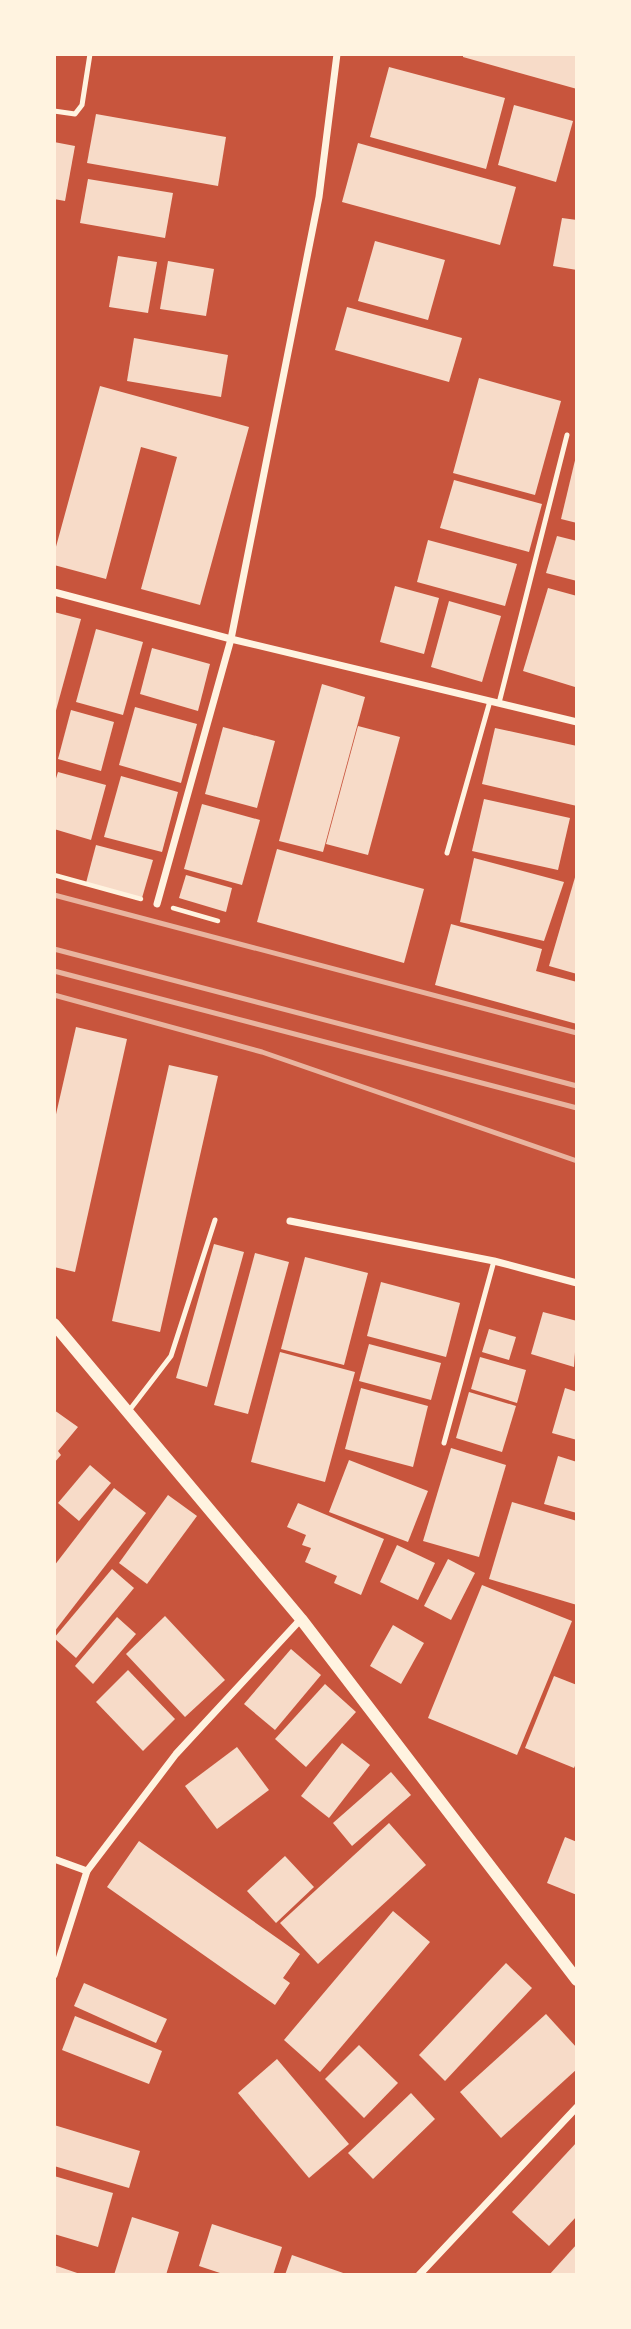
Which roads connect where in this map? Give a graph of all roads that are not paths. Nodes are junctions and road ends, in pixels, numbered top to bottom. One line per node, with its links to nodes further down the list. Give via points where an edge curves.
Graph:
1 (90, 54): 3 (lane, via 82,105 75,114)
2 (337, 54): 6 (street, via 319,197)
3 (54, 111)
4 (567, 435): 7 (lane)
5 (54, 592): 6 (street)
6 (231, 639): 7 (street); 10 (street)
7 (495, 702): 8 (street); 9 (lane)
8 (577, 722)
9 (447, 853)
10 (157, 904)
11 (215, 1220): 16 (lane, via 171,1356)
12 (290, 1220): 13 (street)
13 (494, 1261): 14 (street); 17 (lane)
14 (577, 1283)
15 (54, 1324): 16 (street)
16 (127, 1413): 18 (street)
17 (444, 1443)
18 (301, 1619): 20 (street, via 176,1754); 22 (street)
19 (54, 1859): 20 (street)
20 (87, 1871): 21 (street)
21 (54, 1975)
22 (577, 1980)
23 (577, 2107): 24 (street)
24 (419, 2275)

